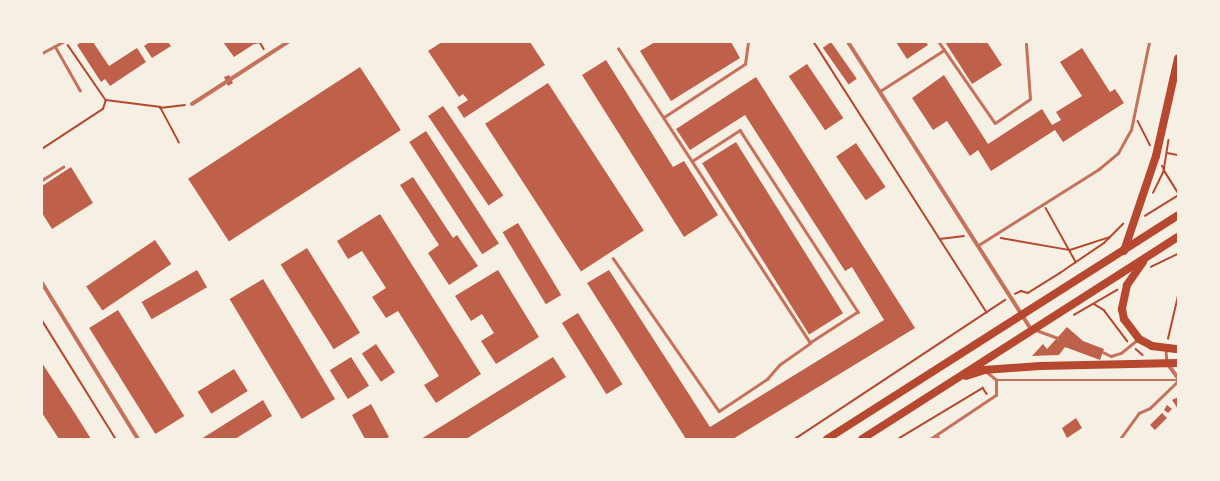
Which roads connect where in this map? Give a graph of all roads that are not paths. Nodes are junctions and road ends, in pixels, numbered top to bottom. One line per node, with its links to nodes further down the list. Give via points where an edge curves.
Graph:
1 (63, 42): 8 (lane)
2 (288, 42): 15 (street)
3 (748, 42): 16 (lane, via 745,64)
4 (848, 42): 14 (street)
5 (939, 42): 10 (lane)
6 (1149, 42): 22 (lane, via 1135,114 1118,153 1044,205)
7 (1027, 43): 10 (lane, via 1030,99 995,123)
8 (54, 46): 11 (lane); 13 (lane)
9 (618, 49): 16 (lane)
10 (944, 50): 14 (lane)
11 (42, 53)
12 (1178, 58): 23 (main road, via 1156,156)
13 (80, 90)
14 (880, 91): 22 (street)
15 (192, 104)
16 (664, 117): 17 (lane)
17 (692, 161): 31 (lane); 31 (lane, via 740,130 858,312)
18 (63, 167): 19 (lane)
19 (42, 180)
20 (1178, 215): 23 (main road)
21 (1178, 237): 25 (main road)
22 (980, 244): 27 (street)
23 (1124, 252): 27 (main road)
24 (613, 258): 31 (lane, via 719,411 767,379 779,365)
25 (1146, 258): 28 (main road); 30 (main road, via 1127,285 1122,309 1124,319)
26 (42, 284): 43 (street)
27 (1021, 313): 28 (street); 44 (main road)
28 (1031, 328): 29 (lane); 39 (main road)
29 (1058, 338)
30 (1139, 338): 32 (main road); 35 (lane)
31 (810, 343)
32 (1166, 349): 33 (main road); 36 (lane)
33 (1178, 349)
34 (1103, 352): 35 (lane)
35 (1111, 360): 36 (main road, via 1147,364); 38 (main road)
36 (1167, 363): 37 (main road); 41 (street)
37 (1178, 363)
38 (984, 370): 39 (main road); 40 (lane)
39 (956, 380): 45 (main road)
40 (996, 380): 41 (lane); 42 (lane, via 996,395)
41 (1178, 380): 48 (lane, via 1150,408 1138,413)
42 (937, 435): 46 (lane); 47 (lane)
43 (138, 439)
44 (827, 439)
45 (862, 439)
46 (930, 439)
47 (939, 439)
48 (1120, 439)

